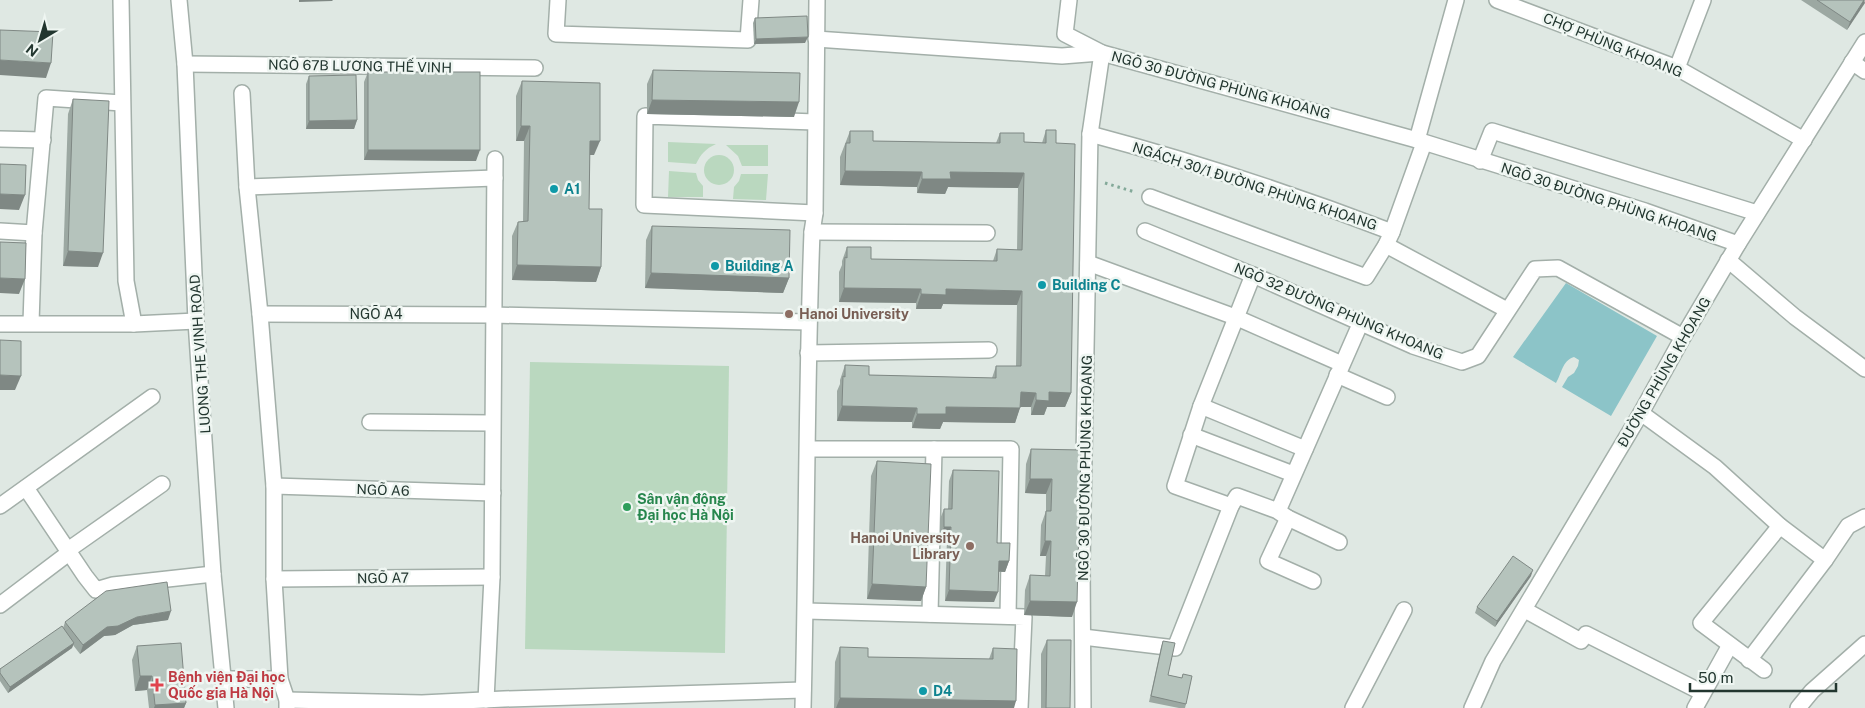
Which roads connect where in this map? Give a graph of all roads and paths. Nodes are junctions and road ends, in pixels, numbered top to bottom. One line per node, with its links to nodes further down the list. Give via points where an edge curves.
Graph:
1 (121, 0): 20 (street)
2 (179, 0): 15 (street, LUONG THE VINH ROAD)
3 (558, 0): 4 (street, via 556,34 748,40)
4 (750, 0)
5 (817, 0): 11 (street)
6 (827, 0): 11 (street, via 826,28)
7 (1068, 0): 13 (street, via 1065,34)
8 (1456, 0): 26 (street, NGÁCH 30/1 ĐƯỜNG PHÙNG KHOANG)
9 (1497, 0): 17 (street, CHỢ PHÙNG KHOANG)
10 (1703, 0): 17 (street)
11 (816, 39): 13 (street, via 1062,56); 21 (street)
12 (1865, 42): 14 (street, ĐƯỜNG PHÙNG KHOANG)
13 (1102, 52): 22 (street, NGÕ 30 ĐƯỜNG PHÙNG KHOANG); 26 (street, NGÕ 30 ĐƯỜNG PHÙNG KHOANG)
14 (1852, 62): 18 (street); 25 (street, ĐƯỜNG PHÙNG KHOANG)
15 (185, 64): 16 (street, NGÕ 67B LƯƠNG THẾ VINH); 49 (street, LUONG THE VINH ROAD)
16 (535, 68)
17 (1676, 68): 25 (street, CHỢ PHÙNG KHOANG)
18 (1865, 71)
19 (242, 92): 31 (street)
20 (122, 104): 24 (street, via 46,98); 54 (street, via 126,281)
21 (815, 122): 33 (street); 33 (street, via 645,116 644,205)
22 (1090, 134): 30 (street, NGÕ 30 ĐƯỜNG PHÙNG KHOANG); 40 (street, NGÁCH 30/1 ĐƯỜNG PHÙNG KHOANG, via 1167,154 1340,212)
23 (0, 139): 24 (street)
24 (43, 140): 38 (street)
25 (1804, 140): 34 (street, ĐƯỜNG PHÙNG KHOANG)
26 (1420, 142): 28 (street, NGÕ 30 ĐƯỜNG PHÙNG KHOANG); 40 (street, NGÁCH 30/1 ĐƯỜNG PHÙNG KHOANG)
27 (495, 159): 29 (street)
28 (1480, 161): 34 (street, via 1492,131); 41 (street, NGÕ 30 ĐƯỜNG PHÙNG KHOANG, via 1645,211)
29 (495, 178): 31 (street); 47 (street)
30 (1089, 179): 32 (path); 43 (street, NGÕ 30 ĐƯỜNG PHÙNG KHOANG)
31 (247, 187): 46 (street)
32 (1150, 196): 40 (street, via 1366,277)
33 (815, 213): 37 (street)
34 (1757, 213): 41 (street, ĐƯỜNG PHÙNG KHOANG)
35 (0, 231): 38 (street)
36 (1145, 231): 44 (street, NGÕ 32 ĐƯỜNG PHÙNG KHOANG)
37 (812, 232): 39 (street); 50 (street)
38 (34, 233): 52 (street)
39 (986, 233)
40 (1389, 238): 45 (street)
41 (1738, 244): 42 (street, ĐƯỜNG PHÙNG KHOANG)
42 (1728, 260): 55 (street, ĐƯỜNG PHÙNG KHOANG); 59 (street, via 1795,317)
43 (1088, 263): 48 (street); 93 (street, NGÕ 30 ĐƯỜNG PHÙNG KHOANG)
44 (1253, 274): 48 (street); 51 (street, NGÕ 32 ĐƯỜNG PHÙNG KHOANG)
45 (1507, 310): 51 (street, NGÕ 32 ĐƯỜNG PHÙNG KHOANG, via 1478,356 1462,362 1414,346); 55 (street, NGÕ 32 ĐƯỜNG PHÙNG KHOANG, via 1535,269 1558,268)
46 (260, 314): 47 (street, NGÕ A4); 72 (street)
47 (493, 314): 50 (street, NGÕ A4); 65 (street)
48 (1236, 317): 58 (street); 62 (street)
49 (196, 321): 54 (street); 83 (street, LUONG THE VINH ROAD)
50 (808, 322): 57 (street)
51 (1361, 322): 58 (street)
52 (30, 323): 53 (street); 54 (street)
53 (0, 324)
54 (134, 324)
55 (1683, 337): 63 (street, ĐƯỜNG PHÙNG KHOANG)
56 (989, 350): 57 (street)
57 (808, 353): 67 (street)
58 (1340, 369): 61 (street); 69 (street)
59 (1865, 369)
60 (152, 397): 73 (street)
61 (1387, 397)
62 (1201, 406): 66 (street); 69 (street)
63 (1641, 414): 79 (street, via 1715,468); 89 (street, ĐƯỜNG PHÙNG KHOANG)
64 (370, 422): 65 (street)
65 (492, 423): 74 (street)
66 (1190, 435): 70 (street); 76 (street, via 1175,486)
67 (808, 448): 68 (street); 90 (street)
68 (934, 449): 91 (street); 92 (street, via 1011,450)
69 (1305, 449): 70 (street)
70 (1293, 474): 77 (street)
71 (162, 484): 81 (street)
72 (274, 486): 74 (street, NGÕ A6); 85 (street)
73 (26, 488): 75 (street); 81 (street)
74 (493, 493): 84 (street)
75 (0, 506)
76 (1231, 506): 77 (street, via 1237,496); 93 (street, via 1175,648)
77 (1283, 514): 80 (street); 86 (street, via 1268,561)
78 (1865, 516): 82 (street, via 1848,526)
79 (1780, 526): 82 (street); 95 (street, via 1701,623)
80 (1338, 542)
81 (69, 551): 83 (street, via 96,590 113,585); 87 (street)
82 (1825, 560): 96 (street)
83 (214, 574): 98 (street, LUONG THE VINH ROAD)
84 (492, 577): 85 (street, NGÕ A7); 102 (street)
85 (274, 580): 99 (street)
86 (1313, 581)
87 (0, 605)
88 (1404, 610): 109 (street)
89 (1525, 610): 101 (street, via 1581,641 1586,634); 110 (street, ĐƯỜNG PHÙNG KHOANG, via 1494,661)
90 (806, 611): 91 (street); 100 (street)
91 (930, 614): 92 (street)
92 (1008, 616): 107 (street, via 1024,617)
93 (1083, 637): 108 (street, NGÕ 30 ĐƯỜNG PHÙNG KHOANG)
94 (1865, 644): 112 (street, via 1812,691)
95 (1730, 645): 96 (street); 101 (street)
96 (1749, 660): 97 (street)
97 (1764, 670)
98 (224, 679): 99 (street); 105 (street, LUONG THE VINH ROAD)
99 (280, 679): 103 (street)
100 (803, 690): 102 (street); 106 (street)
101 (1703, 693): 111 (street)
102 (486, 700): 104 (street)
103 (287, 704): 104 (street)
104 (422, 706)
105 (226, 708)
106 (803, 708)
107 (1020, 708)
108 (1083, 708)
109 (1353, 708)
110 (1472, 708)
111 (1695, 708)
112 (1798, 708)

